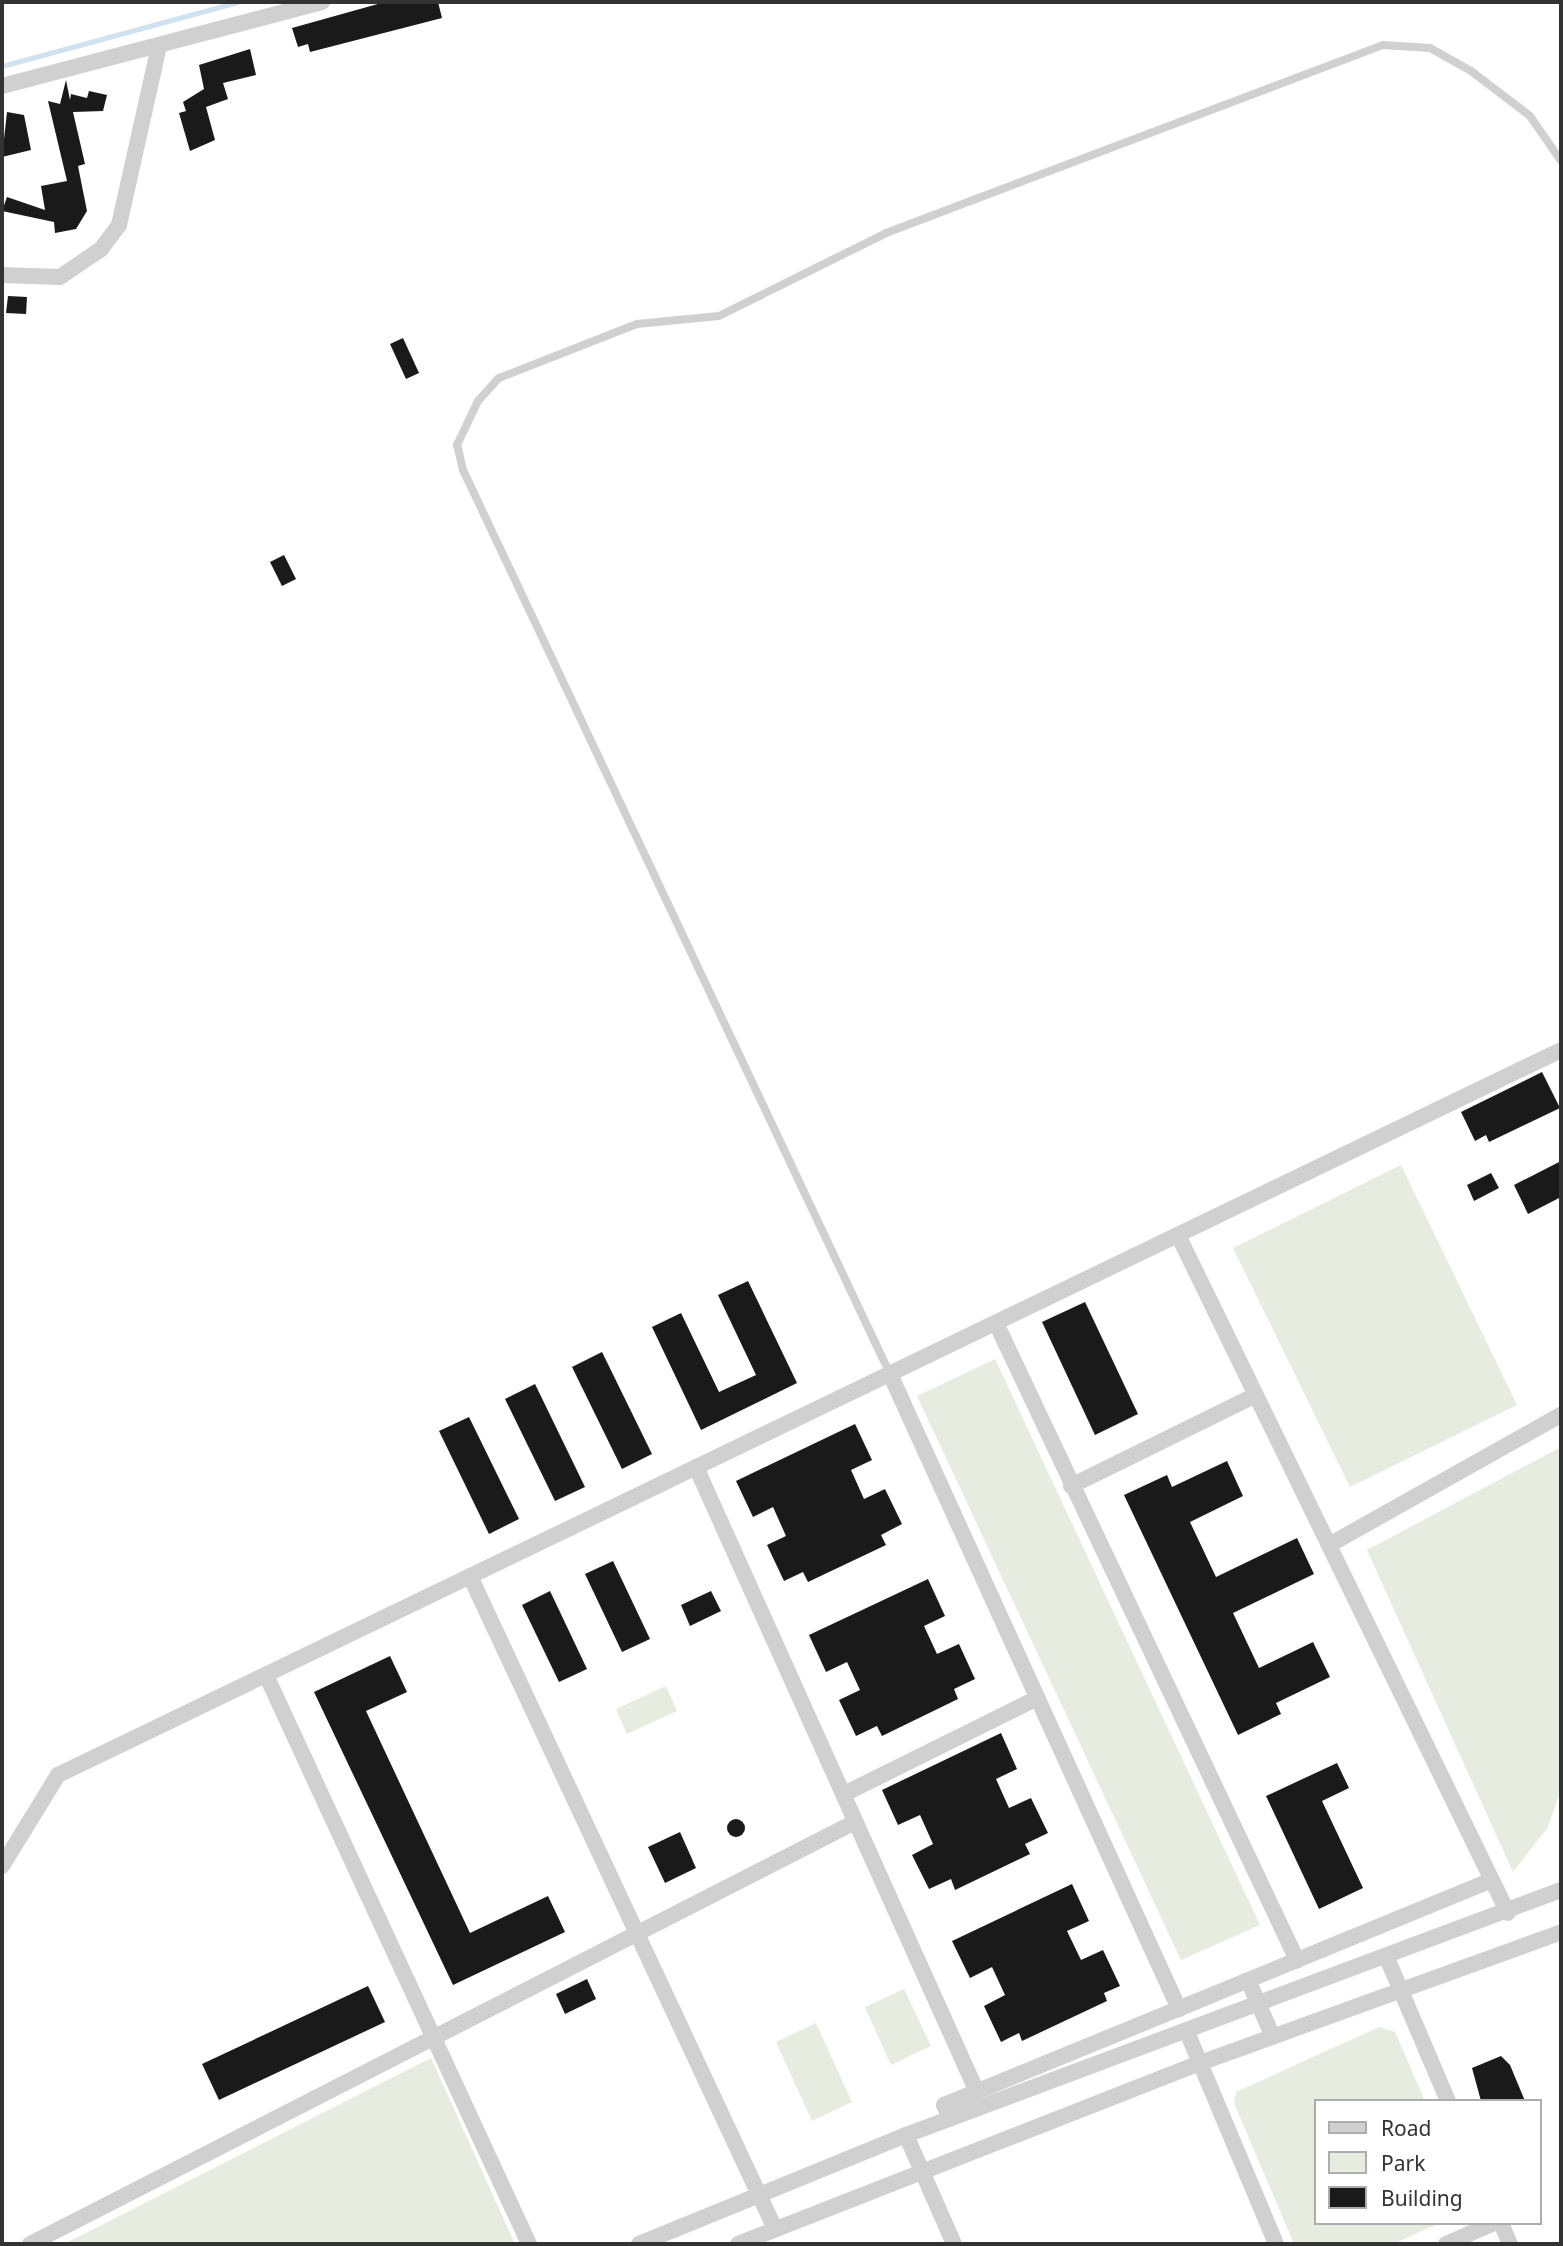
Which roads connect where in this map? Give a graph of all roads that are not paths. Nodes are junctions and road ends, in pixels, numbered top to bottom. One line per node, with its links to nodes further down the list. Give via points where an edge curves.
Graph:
1 (322, 2): 2 (street)
2 (159, 46): 3 (street); 5 (street, via 119,225 101,249 60,277)
3 (2, 86)
4 (1561, 161): 9 (lane, via 1530,116 1471,71 1430,48 1383,45 886,233 719,316 637,324 499,378 478,401 457,445 463,470)
5 (2, 275)
6 (1561, 1050): 7 (street)
7 (1178, 1235): 8 (street); 10 (street)
8 (996, 1323): 9 (street); 13 (street)
9 (890, 1374): 12 (street); 17 (street)
10 (1256, 1395): 13 (street); 14 (street)
11 (1561, 1415): 14 (street)
12 (696, 1467): 15 (street); 18 (street)
13 (1070, 1486): 27 (street)
14 (1329, 1545): 21 (street)
15 (470, 1576): 16 (street); 25 (street)
16 (266, 1675): 20 (street, via 58,1775); 34 (street)
17 (1037, 1699): 18 (street); 31 (street)
18 (844, 1794): 19 (street)
19 (855, 1822): 25 (street); 36 (street)
20 (2, 1866)
21 (1492, 1880): 23 (street); 27 (street)
22 (1561, 1890): 23 (street)
23 (1508, 1913): 26 (street)
24 (1561, 1932): 29 (street)
25 (637, 1934): 34 (street); 41 (street)
26 (1387, 1958): 29 (street); 30 (street)
27 (1297, 1960): 28 (street)
28 (1248, 1980): 30 (street); 31 (street)
29 (1401, 1990): 33 (street); 37 (street)
30 (1259, 2005): 32 (street); 33 (street)
31 (1179, 2009): 36 (street)
32 (1186, 2032): 35 (street); 38 (street)
33 (1273, 2037): 35 (street)
34 (433, 2038): 45 (street); 46 (street)
35 (1200, 2063): 40 (street); 50 (street)
36 (977, 2092): 38 (street, via 944,2105)
37 (1447, 2099)
38 (950, 2119): 39 (street)
39 (906, 2135): 40 (street); 41 (street)
40 (923, 2171): 44 (street); 49 (street)
41 (759, 2195): 44 (street); 47 (street)
42 (1489, 2225): 51 (street)
43 (1502, 2225): 52 (street)
44 (775, 2229): 48 (street)
45 (30, 2244)
46 (529, 2244)
47 (639, 2244)
48 (738, 2244)
49 (954, 2244)
50 (1276, 2244)
51 (1446, 2244)
52 (1510, 2244)

